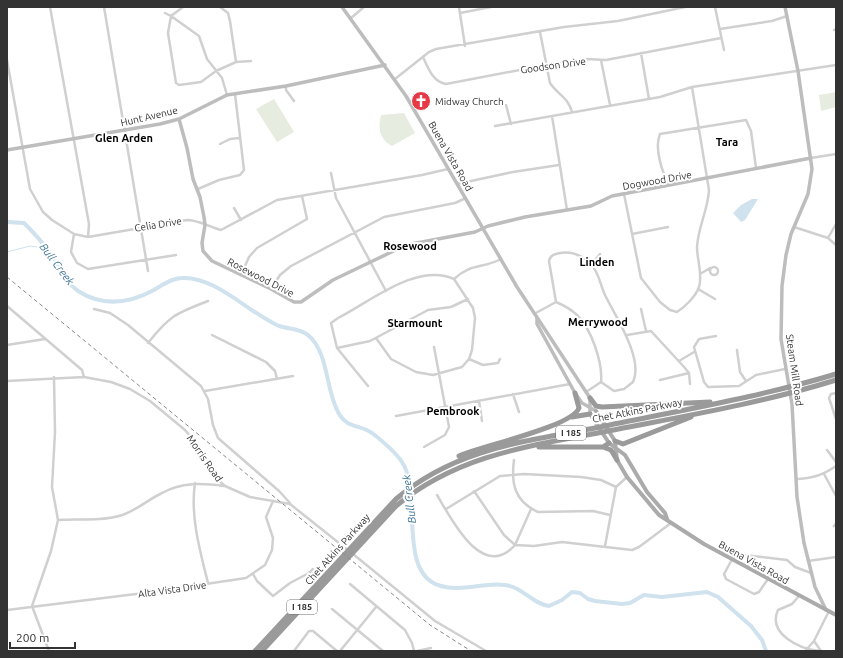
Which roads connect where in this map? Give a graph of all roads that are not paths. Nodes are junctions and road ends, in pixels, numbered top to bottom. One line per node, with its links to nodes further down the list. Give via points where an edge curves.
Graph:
1 (50, 7): 49 (street)
2 (104, 7): 48 (street)
3 (183, 7): 14 (street)
4 (220, 7): 27 (street, via 228,13)
5 (342, 7): 16 (street, Buena Vista Road)
6 (364, 7): 16 (street)
7 (458, 7): 13 (street)
8 (491, 7): 13 (street)
9 (686, 7): 18 (street, via 618,21)
10 (715, 7): 17 (street)
11 (785, 7): 15 (street, Steam Mill Road)
12 (165, 13): 14 (street)
13 (460, 13): 20 (street)
14 (171, 16): 31 (street, via 199,36 207,59); 31 (street, via 168,34 176,83 180,85 201,82)
15 (787, 16): 17 (street, via 772,21); 32 (street, Steam Mill Road)
16 (351, 18): 28 (street, Buena Vista Road)
17 (720, 29): 19 (street)
18 (540, 32): 20 (street); 29 (street)
19 (721, 38): 21 (street); 22 (street, Goodson Drive)
20 (465, 46): 23 (street, via 436,49)
21 (724, 50)
22 (641, 53): 25 (street, Goodson Drive); 38 (street)
23 (423, 57): 29 (street, Goodson Drive, via 439,83 446,84); 33 (street)
24 (7, 60): 52 (street, Celia Drive)
25 (601, 60): 29 (street, Goodson Drive, via 586,59); 41 (street)
26 (251, 61): 27 (street)
27 (236, 62): 31 (street)
28 (384, 65): 33 (street, Buena Vista Road); 34 (street, Hunt Avenue)
29 (546, 65): 42 (street, via 550,83 567,99)
30 (836, 66): 32 (street)
31 (216, 71): 37 (street, via 222,78)
32 (798, 71): 35 (street); 55 (street, Steam Mill Road)
33 (395, 79): 57 (street, Buena Vista Road)
34 (286, 86): 36 (street, Hunt Avenue); 39 (street)
35 (692, 88): 38 (street); 47 (street)
36 (236, 94): 37 (street, Hunt Avenue); 50 (street)
37 (227, 95): 44 (street, Hunt Avenue)
38 (649, 99): 41 (street)
39 (294, 101)
40 (506, 104): 45 (street)
41 (610, 106): 42 (street)
42 (572, 112): 43 (street)
43 (552, 116): 45 (street); 56 (street)
44 (179, 119): 48 (street, Hunt Avenue); 63 (street, Rosewood Drive, via 193,179)
45 (511, 124): 46 (street)
46 (495, 126)
47 (698, 128): 58 (street, via 746,120 749,123); 60 (street); 62 (street, via 660,134 658,137 664,176)
48 (125, 130): 49 (street, Hunt Avenue); 75 (street)
49 (75, 138): 52 (street, Hunt Avenue); 80 (street, via 89,224)
50 (239, 138): 51 (street); 63 (street, via 244,170 240,175)
51 (220, 144)
52 (22, 148): 53 (street, Hunt Avenue); 78 (street, Celia Drive, via 30,189 35,200 52,220)
53 (7, 150)
54 (836, 154): 55 (street, Dogwood Drive)
55 (811, 158): 58 (street, Dogwood Drive); 74 (street, Steam Mill Road, via 808,194)
56 (559, 165): 61 (street); 69 (street)
57 (448, 168): 61 (street, Buena Vista Road); 64 (street, Celia Drive)
58 (756, 169): 60 (street, Dogwood Drive)
59 (331, 173): 64 (street)
60 (707, 179): 62 (street, Dogwood Drive); 92 (street, via 709,201 697,248)
61 (458, 184): 67 (street, Buena Vista Road)
62 (669, 186): 65 (street, Dogwood Drive)
63 (198, 189): 72 (street, Rosewood Drive)
64 (334, 191): 66 (street, Celia Drive); 77 (street)
65 (624, 194): 69 (street, Dogwood Drive, via 612,196 591,206); 79 (street)
66 (302, 196): 70 (street, Celia Drive, via 268,204); 91 (street, via 307,219 257,248 249,257)
67 (466, 198): 76 (street, Buena Vista Road); 77 (street, via 455,203 390,215)
68 (234, 208): 70 (street)
69 (567, 211): 76 (street, Dogwood Drive, via 525,217)
70 (241, 220): 72 (street, Celia Drive, via 221,230)
71 (836, 224): 81 (street)
72 (205, 225): 75 (street, Celia Drive, via 200,221 187,220); 91 (street, Rosewood Drive, via 202,243 203,251 208,258)
73 (668, 227): 79 (street)
74 (794, 227): 81 (street); 121 (street, Steam Mill Road, via 787,249 782,286 781,337)
75 (142, 228): 80 (street, Celia Drive); 86 (street)
76 (484, 228): 85 (street, Buena Vista Road); 87 (street, Rosewood Drive, via 462,235 406,244)
77 (354, 233): 87 (street); 94 (street, via 291,266 280,275)
78 (74, 234): 80 (street, Celia Drive); 86 (street, via 71,252 77,263 88,270)
79 (632, 234): 95 (street, via 640,274 655,297 670,310 677,312)
80 (88, 237)
81 (828, 238): 82 (street)
82 (836, 245)
83 (600, 254): 88 (street)
84 (176, 255): 86 (street)
85 (501, 259): 93 (street, via 468,268); 104 (street, Buena Vista Road)
86 (146, 261): 90 (street)
87 (370, 261): 94 (street, Rosewood Drive, via 328,283 301,302 294,302); 96 (street)
88 (592, 265): 100 (street, via 583,257 572,253 559,253 550,258); 108 (street, via 598,274 606,298)
89 (710, 268): 92 (street)
90 (148, 271)
91 (241, 275): 94 (street, Rosewood Drive)
92 (700, 275): 95 (street)
93 (454, 278): 96 (street, via 435,274 417,277); 97 (street)
94 (271, 289)
95 (698, 289): 98 (street)
96 (386, 291): 115 (street, via 331,324)
97 (468, 299): 110 (street, via 451,307 428,310); 118 (street, via 474,308 475,318)
98 (715, 299)
99 (208, 301): 112 (street, via 169,318)
100 (556, 302): 104 (street); 133 (street, via 576,313 584,324 597,354 602,374)
101 (7, 306): 111 (street)
102 (94, 309): 112 (street, via 118,318)
103 (641, 309): 106 (street)
104 (534, 314): 105 (street, Buena Vista Road)
105 (537, 318): 134 (street, Buena Vista Road, via 537,324); 138 (street, Buena Vista Road)
106 (646, 331): 108 (street); 120 (street, via 651,331 660,338)
107 (212, 335): 128 (street, via 266,362 275,371)
108 (627, 335): 133 (street, via 636,369 633,382 617,391)
109 (716, 336): 117 (street, via 699,340)
110 (376, 338): 115 (street, via 360,345); 122 (street, via 391,359 405,368 425,374)
111 (45, 339): 113 (street); 127 (street, via 82,370)
112 (148, 343): 137 (street)
113 (7, 345)
114 (434, 347): 122 (street)
115 (337, 348): 136 (street)
116 (737, 350): 132 (street, via 740,372)
117 (694, 352): 120 (street); 132 (street, via 708,387 739,386)
118 (469, 359): 119 (street, via 483,365 498,363); 122 (street, via 462,367)
119 (500, 359)
120 (679, 361): 123 (street)
121 (786, 369): 132 (street, via 756,375); 168 (street, Steam Mill Road, via 792,404)
122 (439, 373): 145 (street)
123 (689, 373): 129 (street); 135 (street)
124 (836, 374): 144 (highway, Chet Atkins Parkway / I 185, via 786,389)
125 (293, 376): 128 (street)
126 (54, 377): 127 (street, Morris Road); 131 (street, Morris Road); 180 (street, via 52,487)
127 (84, 377): 170 (street, Morris Road, via 117,384 156,405 193,438 216,478)
128 (277, 379): 137 (street)
129 (660, 380)
130 (836, 380): 146 (highway, Chet Atkins Parkway / I 185, via 779,397)
131 (7, 381)
132 (746, 381)
133 (601, 382): 138 (street)
134 (570, 384): 139 (street, Buena Vista Road); 141 (street)
135 (690, 384)
136 (368, 386)
137 (205, 391): 176 (street, via 218,438 279,491)
138 (586, 392): 142 (street, Buena Vista Road)
139 (575, 393): 147 (street, Buena Vista Road); 151 (highway, via 579,408)
140 (836, 393): 152 (street, via 831,394 829,398)
141 (513, 394): 143 (street); 149 (street)
142 (590, 398): 144 (highway, via 596,406 602,407); 147 (street)
143 (479, 401): 145 (street); 153 (street)
144 (725, 402): 167 (highway, Chet Atkins Parkway / I 185, via 487,450 452,462)
145 (446, 407): 150 (street); 155 (street, via 449,427 447,432 442,438)
146 (731, 407): 154 (highway, via 693,416 623,444); 157 (highway, Chet Atkins Parkway / I 185)
147 (590, 411): 148 (street, Buena Vista Road); 151 (highway); 154 (main road, Buena Vista Road)
148 (596, 411): 154 (main road, Buena Vista Road)
149 (519, 412)
150 (396, 416)
151 (569, 418): 167 (highway, via 529,434 467,453)
152 (836, 419)
153 (482, 421)
154 (612, 442): 156 (highway); 158 (main road, Buena Vista Road)
155 (424, 447)
156 (603, 447): 157 (highway); 161 (highway, via 611,450)
157 (524, 448): 183 (highway, Chet Atkins Parkway / I 185, via 474,460 423,485 396,506)
158 (616, 448): 161 (main road, Buena Vista Road); 181 (main road, Buena Vista Road, via 625,455 643,485 665,513)
159 (827, 450): 162 (street)
160 (514, 460): 164 (street)
161 (617, 460): 166 (main road, Buena Vista Road)
162 (836, 462)
163 (836, 466): 165 (street)
164 (512, 474): 171 (street, via 588,478 601,480); 172 (street, via 500,476); 178 (street, via 521,500)
165 (824, 474): 168 (street); 174 (street)
166 (627, 477): 171 (street); 181 (main road, Buena Vista Road, via 659,515)
167 (423, 478): 183 (highway, Chet Atkins Parkway / I 185, via 396,499)
168 (798, 479): 188 (street, Steam Mill Road, via 798,497)
169 (195, 483): 170 (street); 180 (street, via 180,485 118,517); 194 (street, via 194,512)
170 (225, 486): 175 (street, Morris Road, via 250,496)
171 (616, 487): 179 (street)
172 (474, 491): 177 (street); 184 (street, via 504,535)
173 (437, 495): 177 (street)
174 (836, 496)
175 (273, 501): 176 (street, Morris Road); 192 (street, Alta Vista Drive, via 266,517 273,538 272,550 265,565)
176 (290, 504): 217 (street, Morris Road, via 435,621)
177 (446, 509): 184 (street, via 470,544 480,553 498,555)
178 (531, 509): 179 (street, via 538,512 593,511); 184 (street)
179 (610, 515): 185 (street)
180 (58, 520): 199 (street, via 51,551)
181 (667, 520): 182 (main road, Buena Vista Road)
182 (672, 523): 185 (street, via 639,547 623,549); 187 (main road, Buena Vista Road)
183 (358, 543): 189 (highway, Chet Atkins Parkway / I 185)
184 (515, 545): 185 (street, via 534,546 562,542)
185 (605, 546)
186 (836, 557): 188 (street)
187 (733, 559): 191 (street, via 735,554 787,560 795,567); 193 (main road, Buena Vista Road); 193 (street, via 724,574 726,579 754,594 759,592)
188 (808, 561): 191 (street, Steam Mill Road)
189 (340, 562): 210 (highway, Chet Atkins Parkway / I 185); 211 (highway, Chet Atkins Parkway / I 185)
190 (313, 569): 192 (street, via 274,596 257,581)
191 (811, 573): 197 (street, Steam Mill Road)
192 (254, 574): 194 (street, Alta Vista Drive, via 237,580)
193 (768, 579): 196 (main road, Buena Vista Road)
194 (208, 583): 199 (street, Alta Vista Drive)
195 (350, 584): 200 (street)
196 (799, 596): 198 (main road, Buena Vista Road); 208 (street, via 792,604 778,610 776,619 780,630 790,641)
197 (820, 596): 198 (street); 203 (street, Steam Mill Road)
198 (818, 605): 203 (main road, Buena Vista Road)
199 (32, 606): 202 (street, Alta Vista Drive); 209 (street)
200 (376, 607): 205 (street); 216 (street, via 405,630)
201 (332, 609): 205 (street)
202 (7, 610)
203 (828, 611): 204 (main road, Buena Vista Road); 206 (street)
204 (836, 615)
205 (358, 630): 214 (street); 215 (street)
206 (814, 641): 208 (street); 218 (street)
207 (431, 648): 216 (street)
208 (806, 650): 218 (street)
209 (49, 651)
210 (255, 651)
211 (262, 651)
212 (294, 651): 213 (street, via 309,631 313,631)
213 (337, 651)
214 (340, 651)
215 (383, 651)
216 (415, 651)
217 (486, 651)
218 (820, 651)

